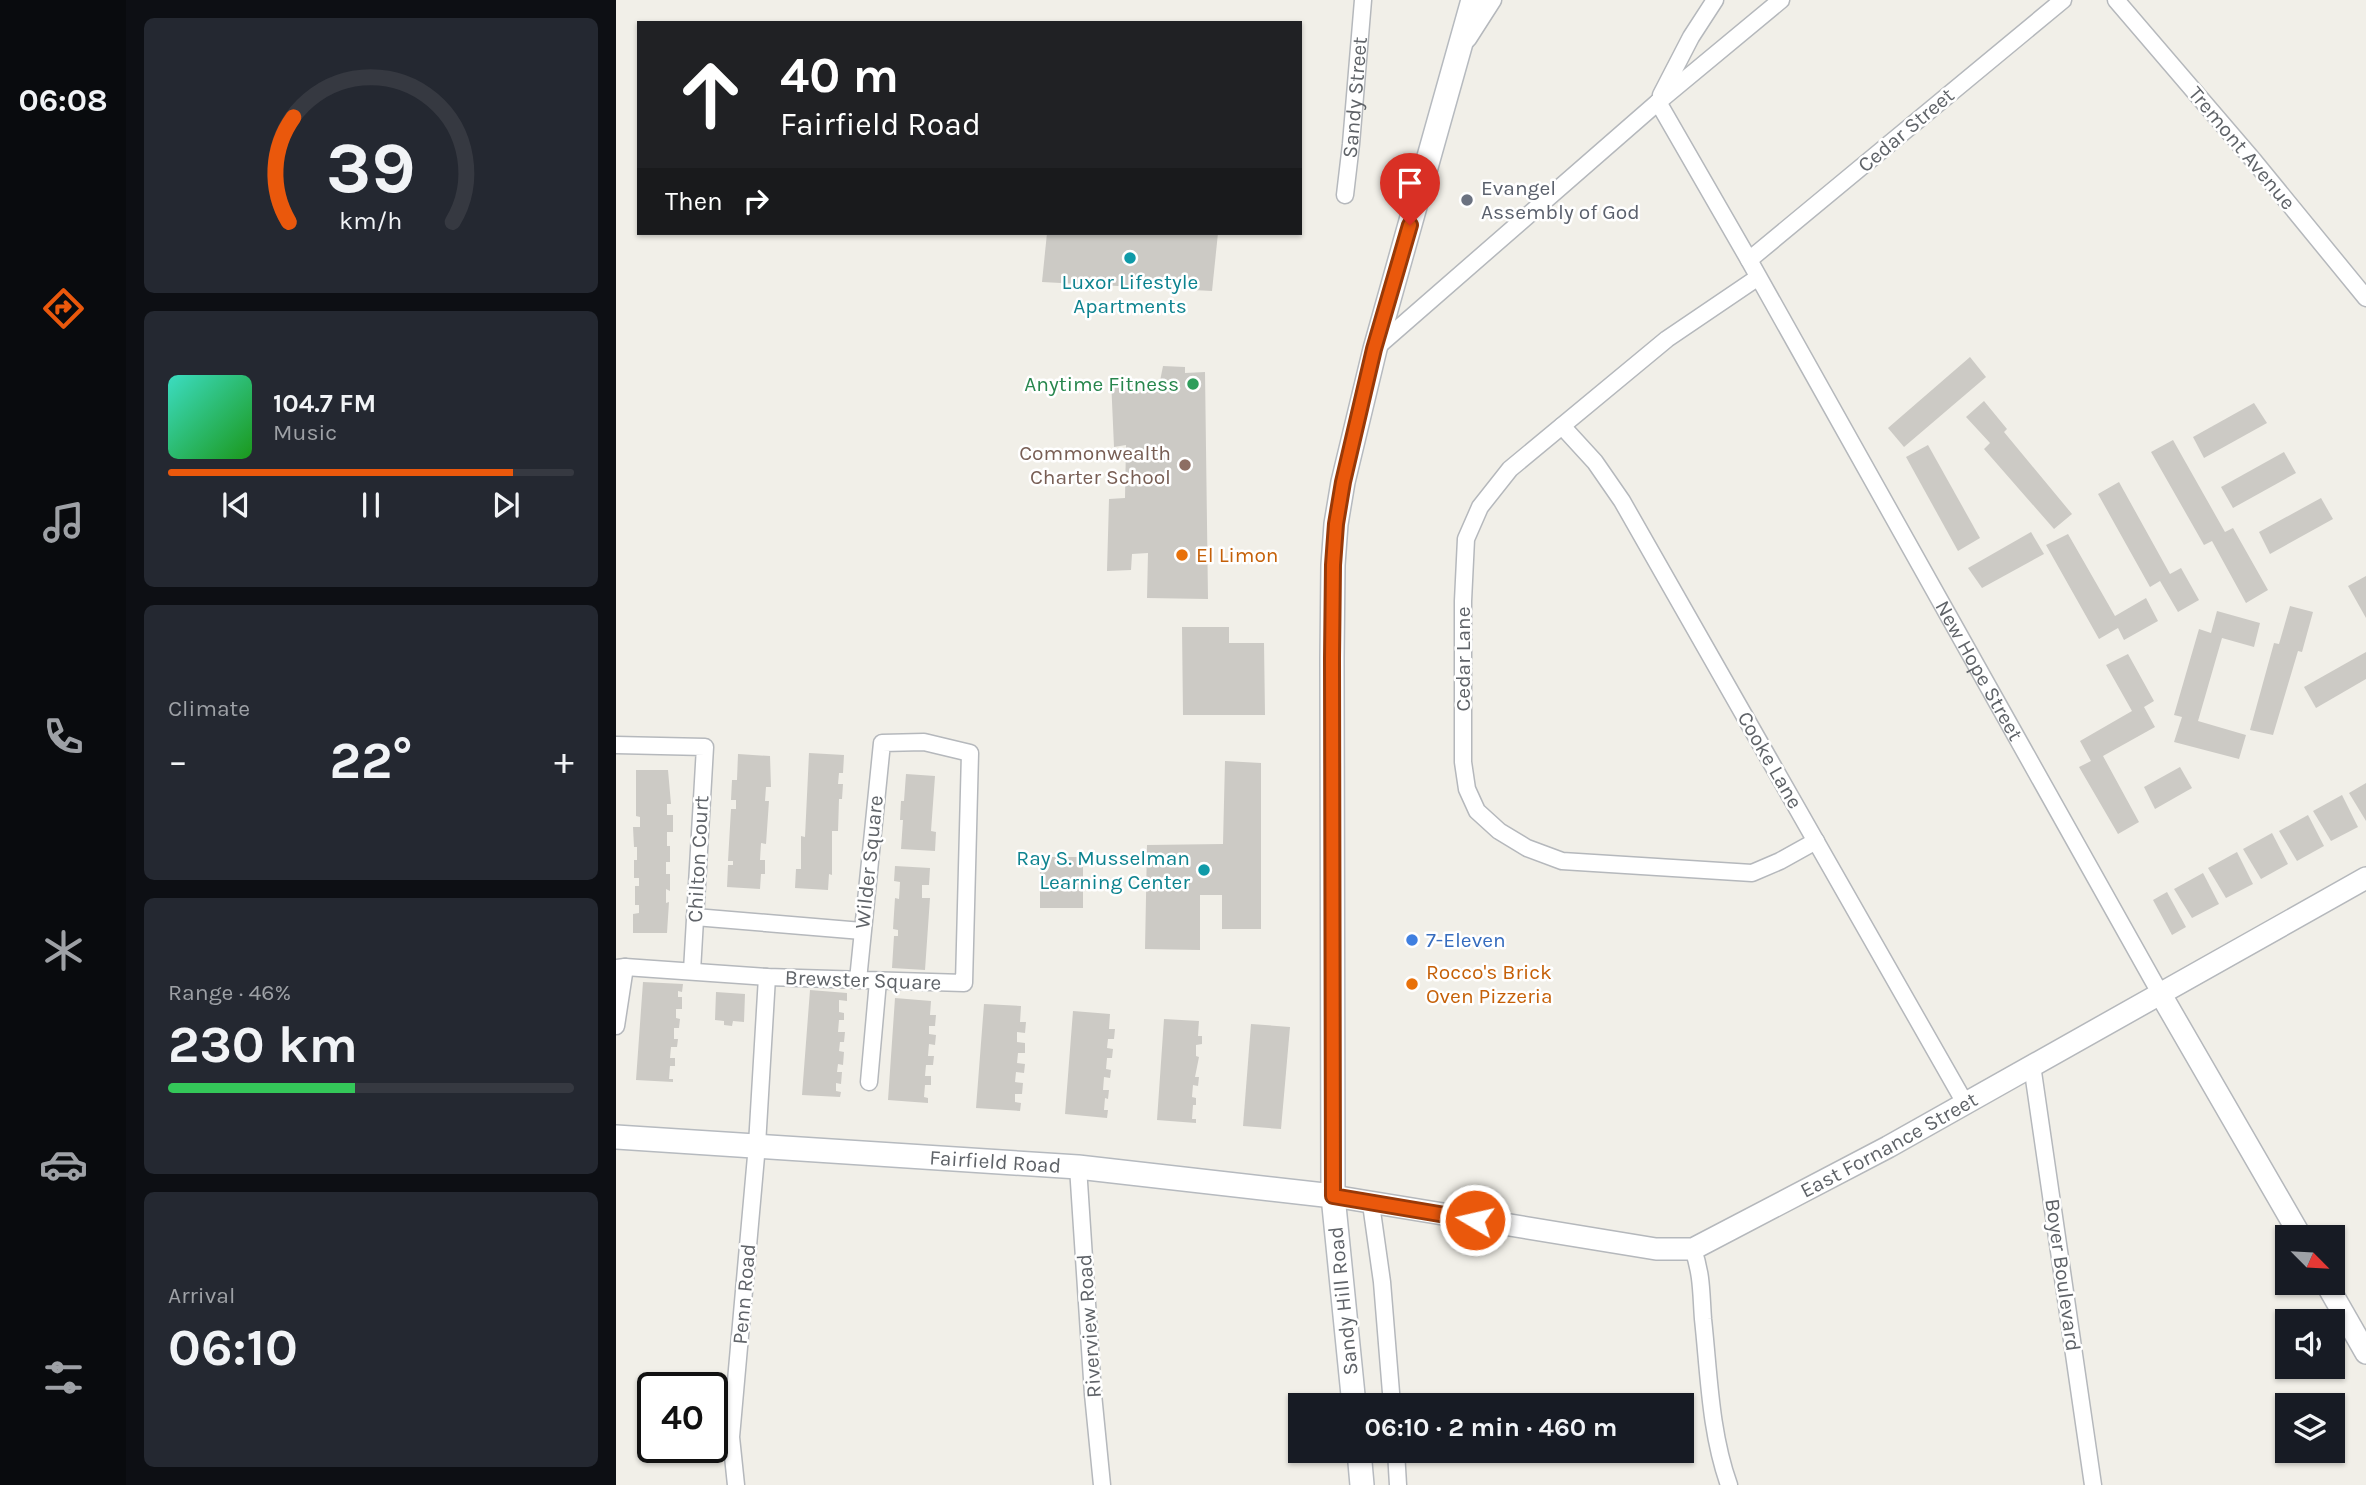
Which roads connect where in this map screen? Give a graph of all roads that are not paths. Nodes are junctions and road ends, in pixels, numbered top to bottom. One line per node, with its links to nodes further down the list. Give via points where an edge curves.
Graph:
1 (1363, 0): 10 (street, Sandy Street)
2 (1473, 0): 8 (main road)
3 (1493, 0): 8 (street)
4 (1715, 0): 9 (street)
5 (1781, 0): 9 (street)
6 (2063, 0): 11 (street, Cedar Street)
7 (2116, 0): 13 (street, Tremont Avenue)
8 (1459, 52): 14 (main road)
9 (1658, 102): 11 (street, New Hope Street); 14 (street)
10 (1345, 195)
11 (1749, 260): 12 (street, New Hope Street)
12 (1757, 278): 15 (street, Cedar Lane, via 1667,339); 27 (street, New Hope Street)
13 (2366, 296)
14 (1374, 349): 35 (main road, via 1343,482 1333,565)
15 (1562, 426): 18 (street, Cooke Lane, via 1622,501); 18 (street, Cedar Lane, via 1510,469 1480,507 1466,539 1463,762 1466,789 1477,811 1527,848 1562,862 1752,873)
16 (882, 743): 21 (street, Wilder Square); 26 (street, Brewster Square, via 924,742 970,753 964,984)
17 (616, 745): 20 (street, Chilton Court, via 705,747)
18 (1816, 841): 31 (street, Cooke Lane)
19 (2366, 878): 27 (street, East Fornance Street)
20 (695, 917): 21 (street); 23 (street, Chilton Court)
21 (862, 931): 25 (street, Wilder Square)
22 (620, 968): 23 (street, Brewster Square); 28 (street)
23 (692, 971): 24 (street, Brewster Square)
24 (767, 977): 25 (street, Brewster Square); 33 (street, Penn Road)
25 (859, 980): 26 (street, Brewster Square)
26 (878, 981): 30 (street)
27 (2160, 993): 29 (street, East Fornance Street); 37 (street, New Hope Street)
28 (616, 1026)
29 (2032, 1065): 31 (street, East Fornance Street); 50 (street, Boyer Boulevard)
30 (869, 1082)
31 (1965, 1103): 38 (street, East Fornance Street)
32 (616, 1137): 33 (main road, Fairfield Road)
33 (757, 1145): 34 (main road, Fairfield Road); 45 (street, Penn Road, via 731,1437)
34 (1079, 1167): 35 (main road, Fairfield Road); 46 (street, Riverview Road)
35 (1333, 1196): 36 (street, Fairfield Road); 41 (main road, Sandy Hill Road)
36 (1371, 1204): 38 (street, East Fornance Street, via 1656,1249); 42 (street)
37 (2294, 1225)
38 (1693, 1249): 49 (street, via 1701,1273 1714,1424)
39 (2333, 1295): 40 (street)
40 (2366, 1353)
41 (1353, 1393)
42 (1391, 1393)
43 (1360, 1463): 47 (main road)
44 (1397, 1463): 48 (street)
45 (736, 1485)
46 (1102, 1485)
47 (1362, 1485)
48 (1398, 1485)
49 (1729, 1485)
50 (2093, 1485)

